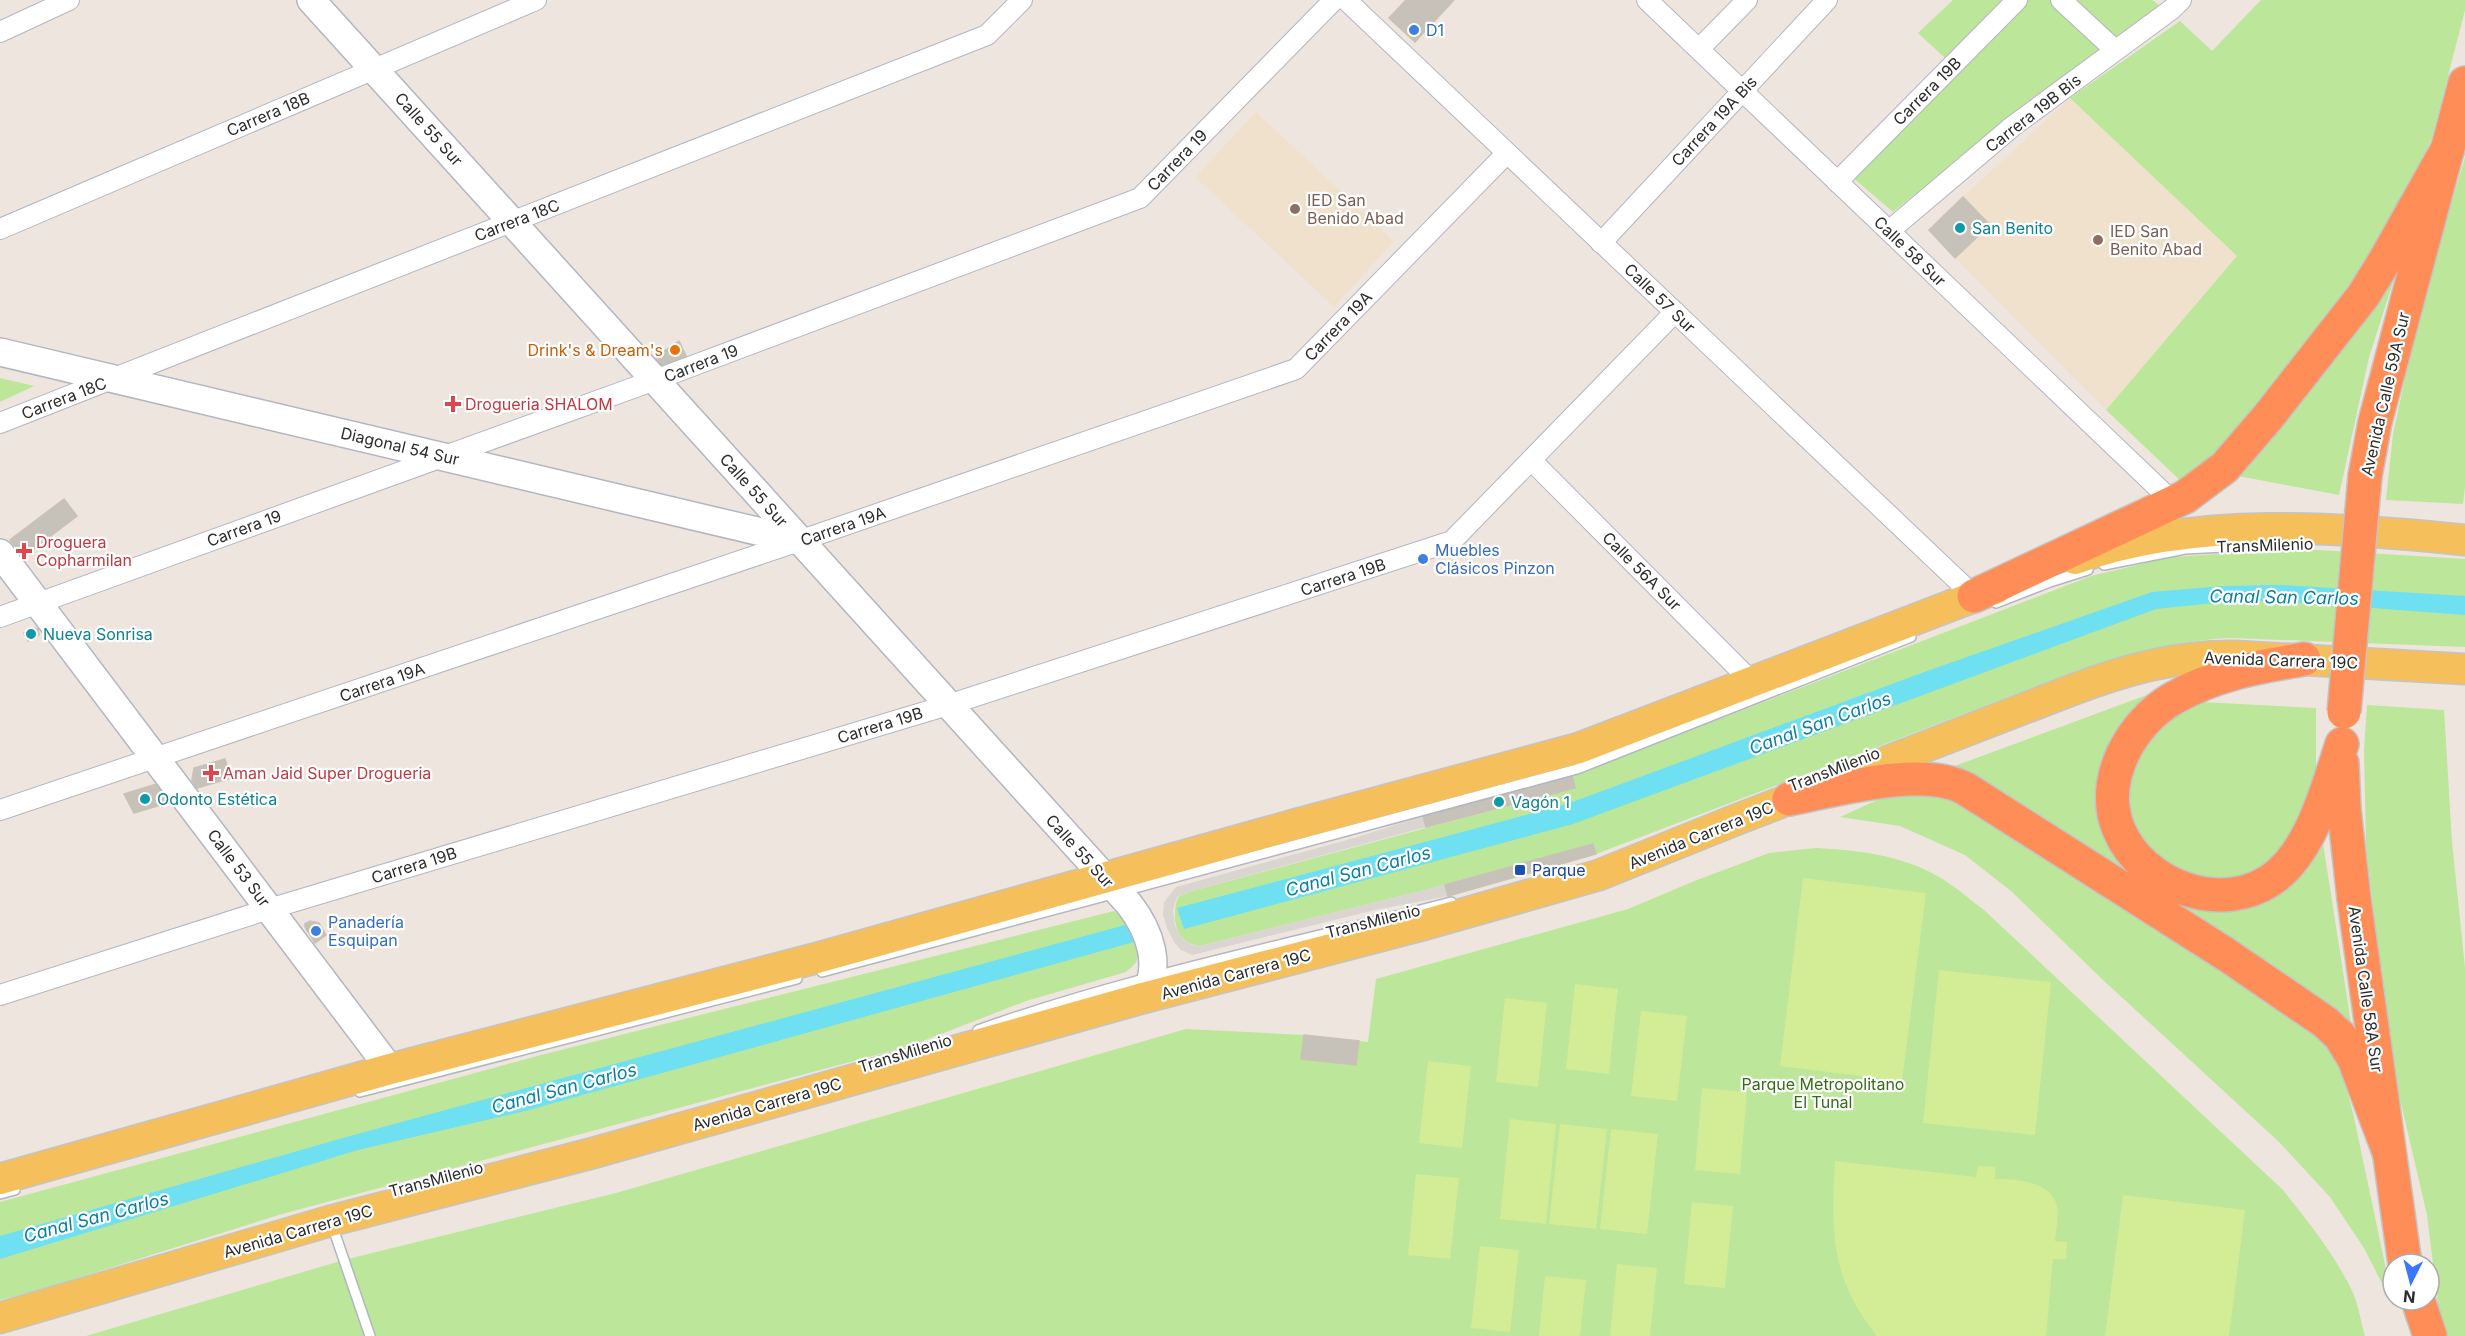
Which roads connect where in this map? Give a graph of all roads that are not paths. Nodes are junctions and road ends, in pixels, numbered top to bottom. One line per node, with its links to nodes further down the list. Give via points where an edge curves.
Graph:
1 (69, 0): 13 (street)
2 (311, 0): 16 (street, Calle 55 Sur)
3 (536, 0): 16 (street, Carrera 18B)
4 (1022, 0): 22 (street, Carrera 18C, via 987,35)
5 (1334, 0): 29 (street, Carrera 19, via 1140,198)
6 (1346, 0): 20 (street, Calle 57 Sur)
7 (1647, 0): 14 (street, Calle 58 Sur)
8 (1747, 0): 14 (street)
9 (1827, 0): 18 (street, Carrera 19A Bis)
10 (2017, 0): 21 (street, Carrera 19B)
11 (2061, 0): 15 (street)
12 (2181, 0): 15 (street, Carrera 19B Bis)
13 (0, 32)
14 (1699, 49): 18 (street, Calle 58 Sur)
15 (2115, 50): 24 (street, Carrera 19B Bis, via 2013,126)
16 (374, 69): 22 (street, Calle 55 Sur); 23 (street, Carrera 18B)
17 (2465, 83): 19 (highway, Avenida Calle 59A Sur)
18 (1742, 91): 21 (street, Calle 58 Sur); 25 (street, Carrera 19A Bis)
19 (2448, 148): 33 (highway, via 2363,296 2330,339 2232,461); 52 (highway, Avenida Calle 59A Sur, bridge, via 2375,422 2365,476)
20 (1507, 153): 25 (street, Calle 57 Sur); 35 (street, Carrera 19A, via 1296,369)
21 (1837, 182): 24 (street, Calle 58 Sur)
22 (513, 221): 28 (street, Carrera 18C); 29 (street, Calle 55 Sur)
23 (0, 229)
24 (1889, 231): 33 (street, Calle 58 Sur)
25 (1601, 243): 26 (street, Calle 57 Sur)
26 (1675, 312): 32 (street, Carrera 19B); 40 (street, Calle 57 Sur)
27 (0, 352): 28 (street, Diagonal 54 Sur)
28 (114, 379): 30 (street, Carrera 18C); 31 (street, Diagonal 54 Sur)
29 (656, 380): 31 (street, Carrera 19); 35 (street, Calle 55 Sur)
30 (0, 423)
31 (444, 456): 35 (street, Diagonal 54 Sur); 41 (street, Carrera 19)
32 (1531, 460): 50 (street, Calle 56A Sur); 51 (street, Carrera 19B, via 1452,541)
33 (2173, 502): 40 (highway)
34 (2465, 540): 40 (main road, via 2333,530 2211,532 2080,558)
35 (799, 541): 51 (street, Calle 55 Sur); 53 (street, Carrera 19A)
36 (2316, 544): 40 (lane, TransMilenio, via 2222,546 2150,554)
37 (2347, 545): 38 (lane)
38 (2368, 545)
39 (0, 553): 41 (street, Calle 53 Sur)
40 (1979, 602): 50 (main road)
41 (38, 603): 42 (street, Carrera 19); 53 (street, Calle 53 Sur)
42 (0, 617)
43 (1917, 634): 56 (lane, via 1577,769)
44 (2343, 648): 46 (lane)
45 (2178, 649): 48 (lane)
46 (2365, 649)
47 (2304, 659): 49 (main road, Avenida Carrera 19C); 52 (highway, via 2223,675 2172,699 2150,716 2129,741 2117,771 2113,801 2119,830 2133,854 2160,877 2187,890 2212,896 2237,895 2258,888 2277,876 2312,826); 54 (main road, Avenida Carrera 19C, via 2206,656 2120,674)
48 (2114, 664)
49 (2465, 669)
50 (1752, 681): 56 (main road, via 1579,748)
51 (948, 705): 56 (street, Calle 55 Sur); 58 (street, Carrera 19B)
52 (2343, 728): 68 (highway, Avenida Calle 58A Sur, via 2344,809)
53 (156, 758): 55 (street, Carrera 19A); 58 (street, Calle 53 Sur)
54 (1789, 799): 59 (main road, Avenida Carrera 19C, via 1589,878 1423,925); 68 (highway, via 1906,779 1944,780 1966,789 2325,1022 2340,1036 2354,1059)
55 (0, 810)
56 (1111, 885): 59 (street, Calle 55 Sur, via 1137,914 1148,935 1154,960); 65 (main road); 67 (lane, via 566,1040)
57 (1459, 900): 59 (lane, TransMilenio)
58 (269, 909): 60 (street, Carrera 19B); 65 (street, Calle 53 Sur)
59 (1147, 987): 61 (lane, TransMilenio, via 1075,998); 71 (main road, Avenida Carrera 19C, via 604,1150)
60 (0, 995)
61 (972, 1032)
62 (912, 1052): 63 (lane, TransMilenio)
63 (892, 1058)
64 (861, 1067): 66 (lane, TransMilenio)
65 (390, 1069): 69 (main road)
66 (851, 1070)
67 (353, 1094)
68 (2389, 1152): 72 (highway, Avenida Calle 58A Sur)
69 (11, 1184): 70 (lane)
70 (0, 1194)
71 (330, 1221): 75 (main road, Avenida Carrera 19C); 76 (lane)
72 (2404, 1252)
73 (2413, 1312): 77 (highway)
74 (2422, 1312): 78 (highway)
75 (0, 1318)
76 (370, 1336)
77 (2416, 1336)
78 (2430, 1336)

